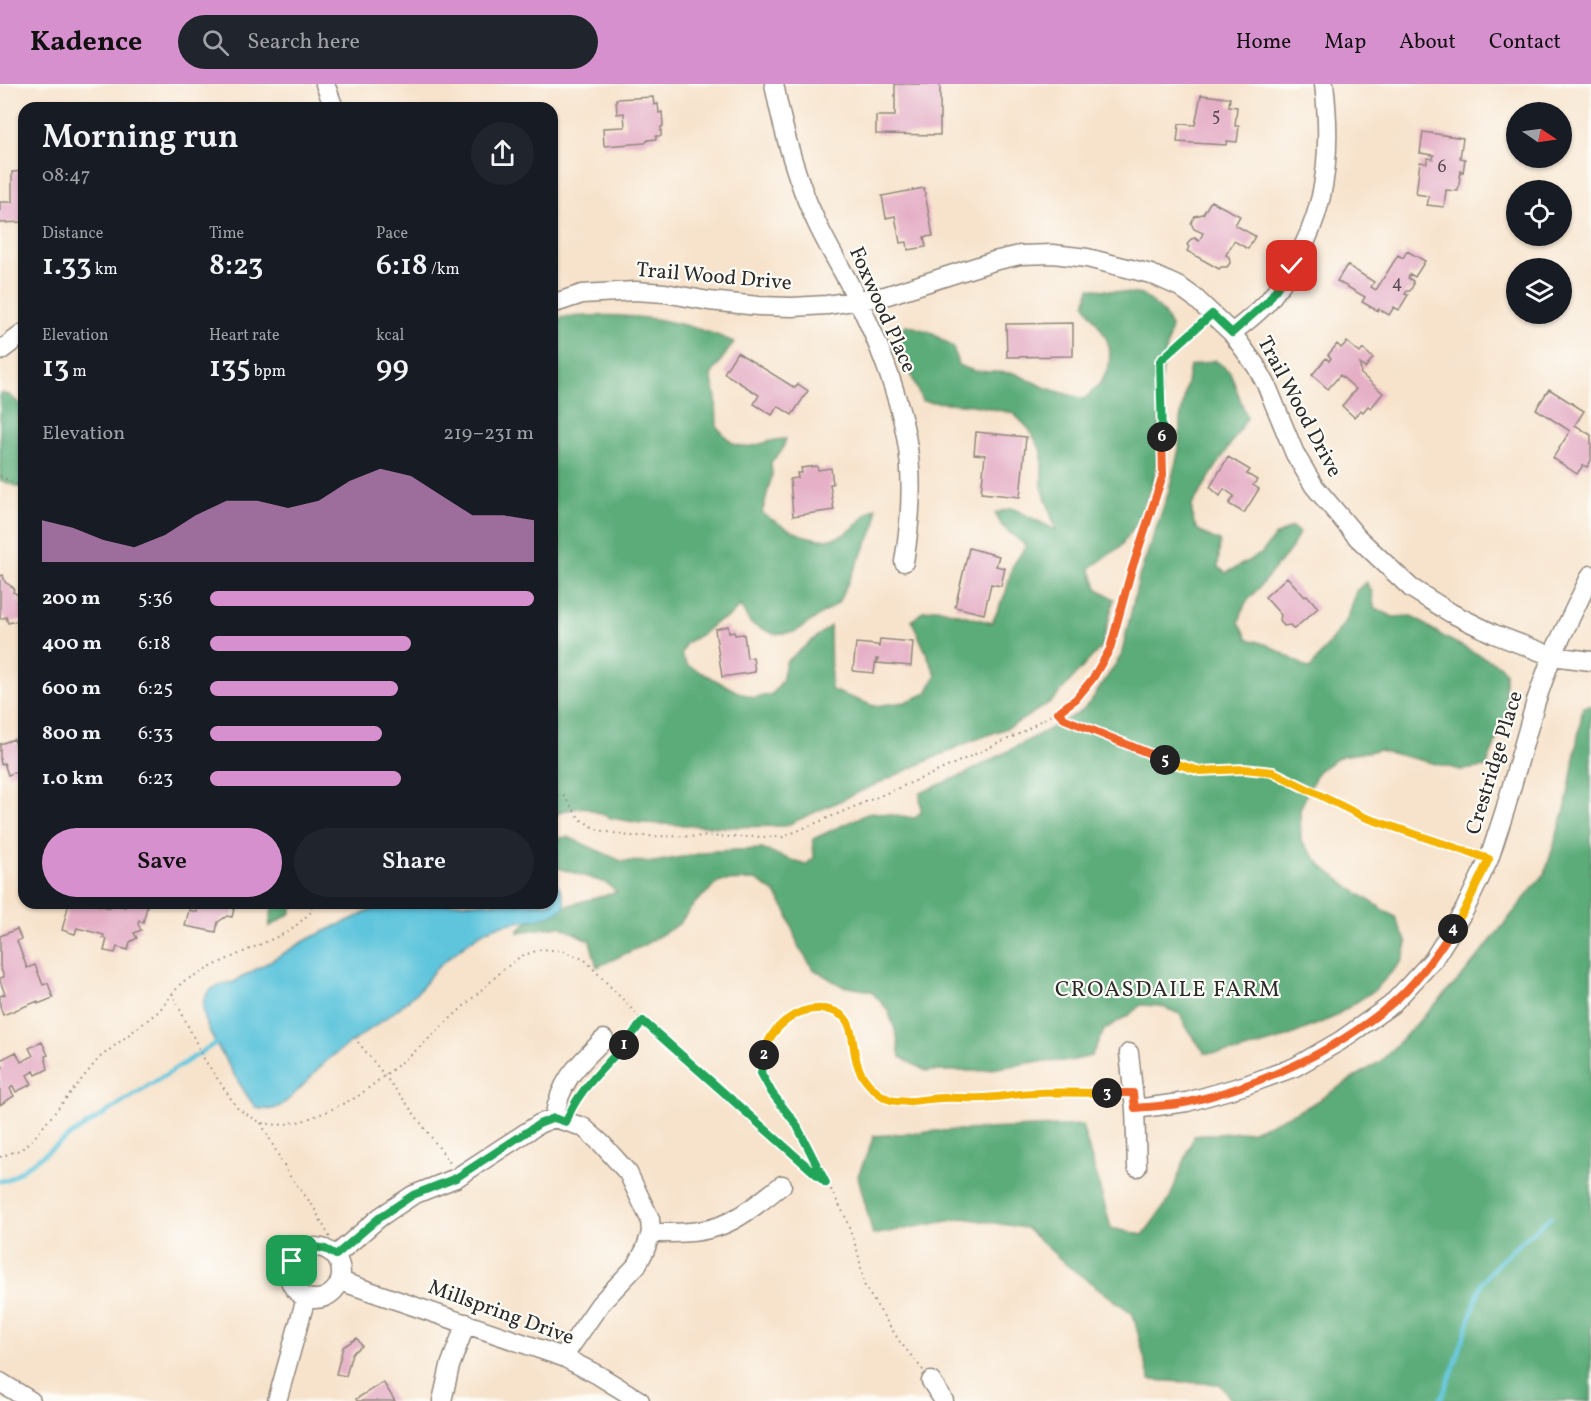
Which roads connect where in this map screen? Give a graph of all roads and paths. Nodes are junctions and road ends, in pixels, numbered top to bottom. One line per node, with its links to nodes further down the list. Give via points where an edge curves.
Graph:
1 (326, 84): 4 (street)
2 (774, 84): 5 (street, Foxwood Place, via 808,205)
3 (1324, 84): 8 (street, via 1328,148 1323,190 1310,232 1268,301)
4 (332, 102)
5 (858, 301): 6 (street, Trail Wood Drive, via 792,307 635,291 582,294); 7 (street, Trail Wood Drive, via 1007,257 1053,254 1121,265 1166,279); 13 (street, Foxwood Place, via 881,356 906,435 911,506)
6 (558, 302)
7 (1212, 314): 8 (street, Trail Wood Drive); 17 (path, via 1160,361 1163,475 1110,649 1076,699)
8 (1232, 333): 15 (street, Trail Wood Drive, via 1266,384 1303,469 1358,537 1411,588 1451,613)
9 (18, 338): 10 (street)
10 (0, 351)
11 (0, 476): 12 (path)
12 (18, 485)
13 (904, 562)
14 (1591, 575): 15 (street, Crestridge Place)
15 (1552, 656): 16 (street, Trail Wood Drive); 19 (street, Crestridge Place)
16 (1591, 661)
17 (1058, 712): 18 (path, via 934,773 783,837 629,836 598,830 580,819 563,795); 19 (path, via 1100,735 1200,771 1273,772 1364,817)
18 (558, 796)
19 (1489, 859): 27 (street, Crestridge Place, via 1465,909 1433,960 1390,1005 1340,1041 1295,1067 1188,1102)
20 (311, 909): 21 (path, via 290,931 192,976)
21 (172, 993): 29 (path, via 219,1082 238,1109); 30 (path, via 159,1011 99,1058 34,1138 22,1149)
22 (643, 1021): 26 (path, via 584,959 542,949 521,956 503,970); 28 (path); 33 (path)
23 (604, 1039): 28 (street, via 565,1081 557,1102)
24 (358, 1042): 26 (path)
25 (1129, 1053): 27 (street)
26 (386, 1075): 29 (path, via 357,1097 326,1112 286,1124); 32 (path)
27 (1134, 1101): 31 (street); 33 (path, via 1037,1093 890,1100 874,1091 858,1067 851,1028 843,1016 824,1009 800,1012 777,1027 765,1049 761,1073 796,1124)
28 (560, 1120): 32 (street, via 539,1124); 35 (street, via 583,1127 628,1173 650,1219)
29 (261, 1123): 36 (path, via 289,1175 313,1206)
30 (0, 1157)
31 (1137, 1167)
32 (460, 1176): 36 (street, via 413,1195)
33 (826, 1183): 41 (path, via 845,1216 865,1287)
34 (782, 1185): 35 (street, via 727,1223 699,1231)
35 (651, 1233): 40 (street, via 637,1265 600,1304)
36 (336, 1255): 37 (street); 38 (street, via 312,1246 292,1261 289,1270 293,1287)
37 (340, 1281): 38 (street, via 323,1298); 39 (street, Millspring Drive)
38 (306, 1298): 44 (street)
39 (466, 1323): 40 (street, Millspring Drive); 45 (street)
40 (563, 1358): 46 (street, Millspring Drive)
41 (931, 1381): 47 (street)
42 (0, 1382): 43 (street)
43 (31, 1401)
44 (277, 1401)
45 (442, 1401)
46 (640, 1401)
47 (944, 1401)

